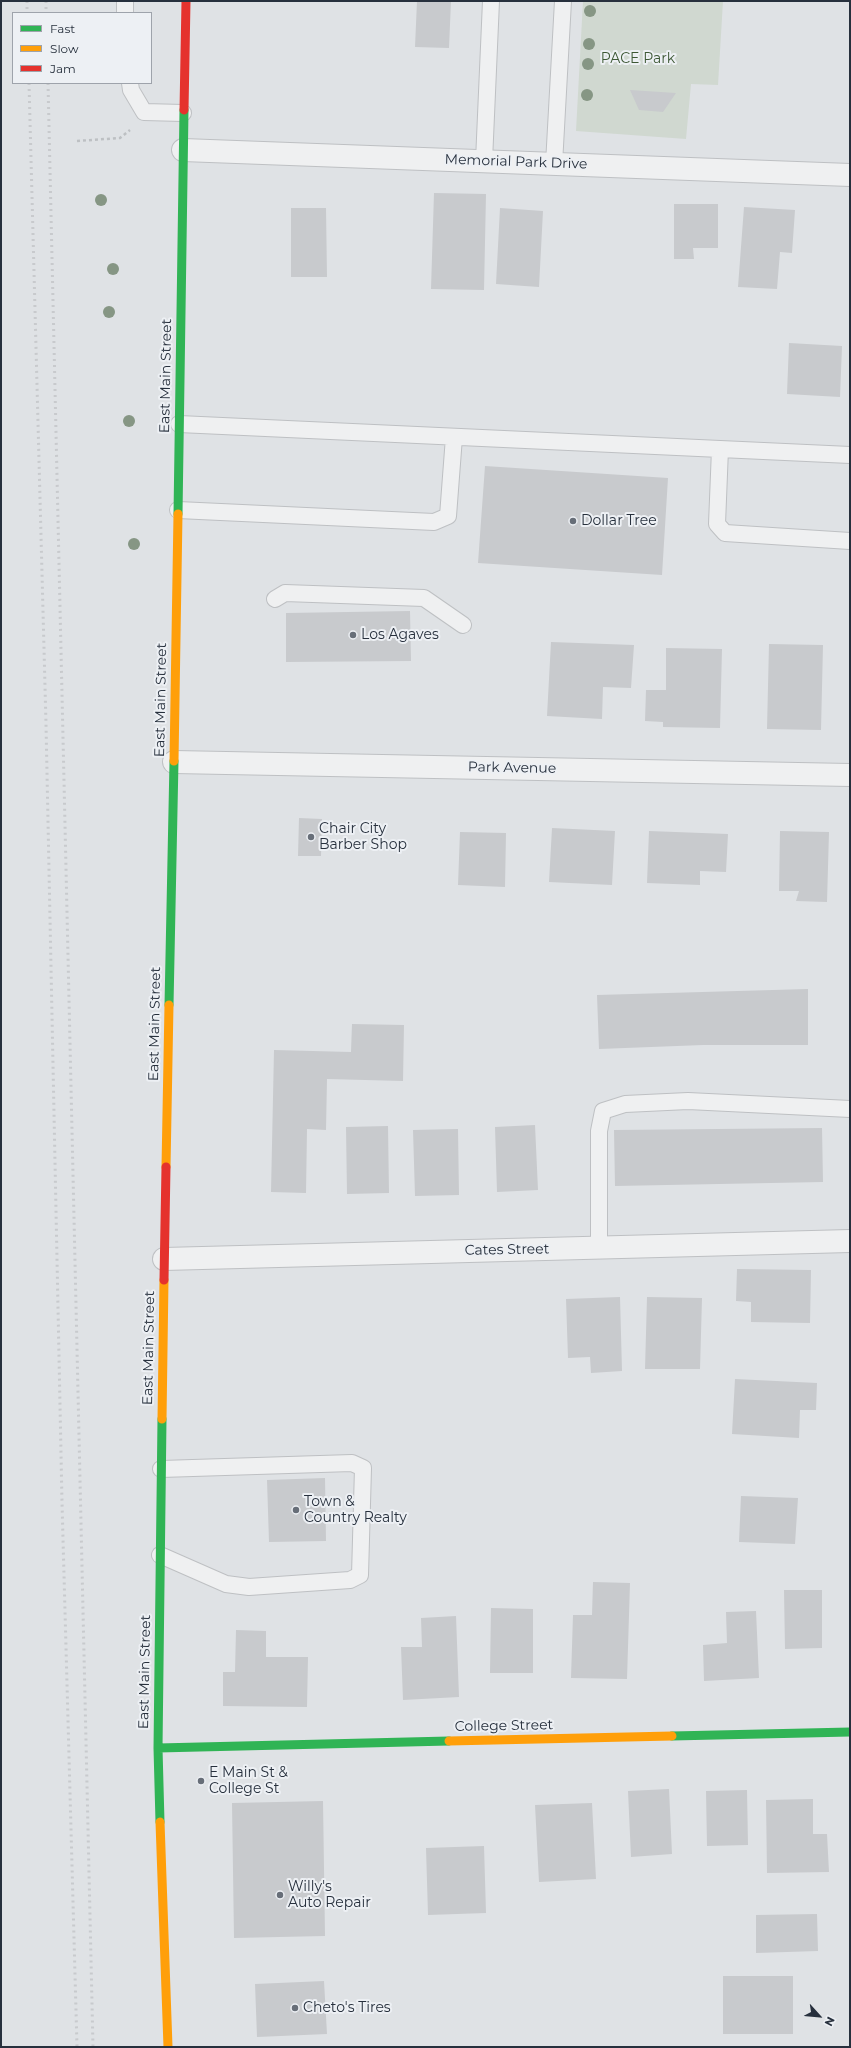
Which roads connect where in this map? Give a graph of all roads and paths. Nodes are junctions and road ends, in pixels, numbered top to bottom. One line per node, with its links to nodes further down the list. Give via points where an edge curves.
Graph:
1 (125, 1): 5 (lane)
2 (186, 1): 8 (main road, East Main Street)
3 (491, 1): 11 (lane)
4 (563, 1): 12 (lane)
5 (125, 12)
6 (130, 84): 7 (lane)
7 (144, 112): 8 (lane); 9 (path, via 126,135 120,138)
8 (183, 113): 10 (main road, East Main Street)
9 (77, 142)
10 (182, 150): 11 (street, Memorial Park Drive); 14 (main road, East Main Street)
11 (484, 161): 12 (street, Memorial Park Drive)
12 (554, 164): 13 (street, Memorial Park Drive)
13 (850, 175)
14 (179, 424): 15 (lane); 18 (main road, East Main Street)
15 (454, 437): 16 (lane); 18 (lane, via 448,516 434,522)
16 (720, 449): 17 (lane); 19 (lane, via 717,524 725,533)
17 (850, 455)
18 (178, 510): 22 (main road, East Main Street)
19 (850, 541)
20 (276, 599): 21 (lane, via 285,593 424,598)
21 (463, 625)
22 (174, 762): 23 (street, Park Avenue); 27 (main road, East Main Street)
23 (850, 775)
24 (850, 1109): 26 (lane, via 688,1101 625,1104 603,1111 599,1132)
25 (850, 1241): 26 (street, Cates Street)
26 (599, 1248): 27 (street, Cates Street)
27 (164, 1259): 28 (main road, East Main Street)
28 (161, 1469): 29 (main road, East Main Street); 29 (lane, via 352,1463 363,1468 360,1575 350,1580 249,1587 226,1584)
29 (160, 1555): 31 (main road, East Main Street)
30 (850, 1732): 31 (main road, College Street)
31 (158, 1748): 32 (main road, East Main Street)
32 (168, 2047)

